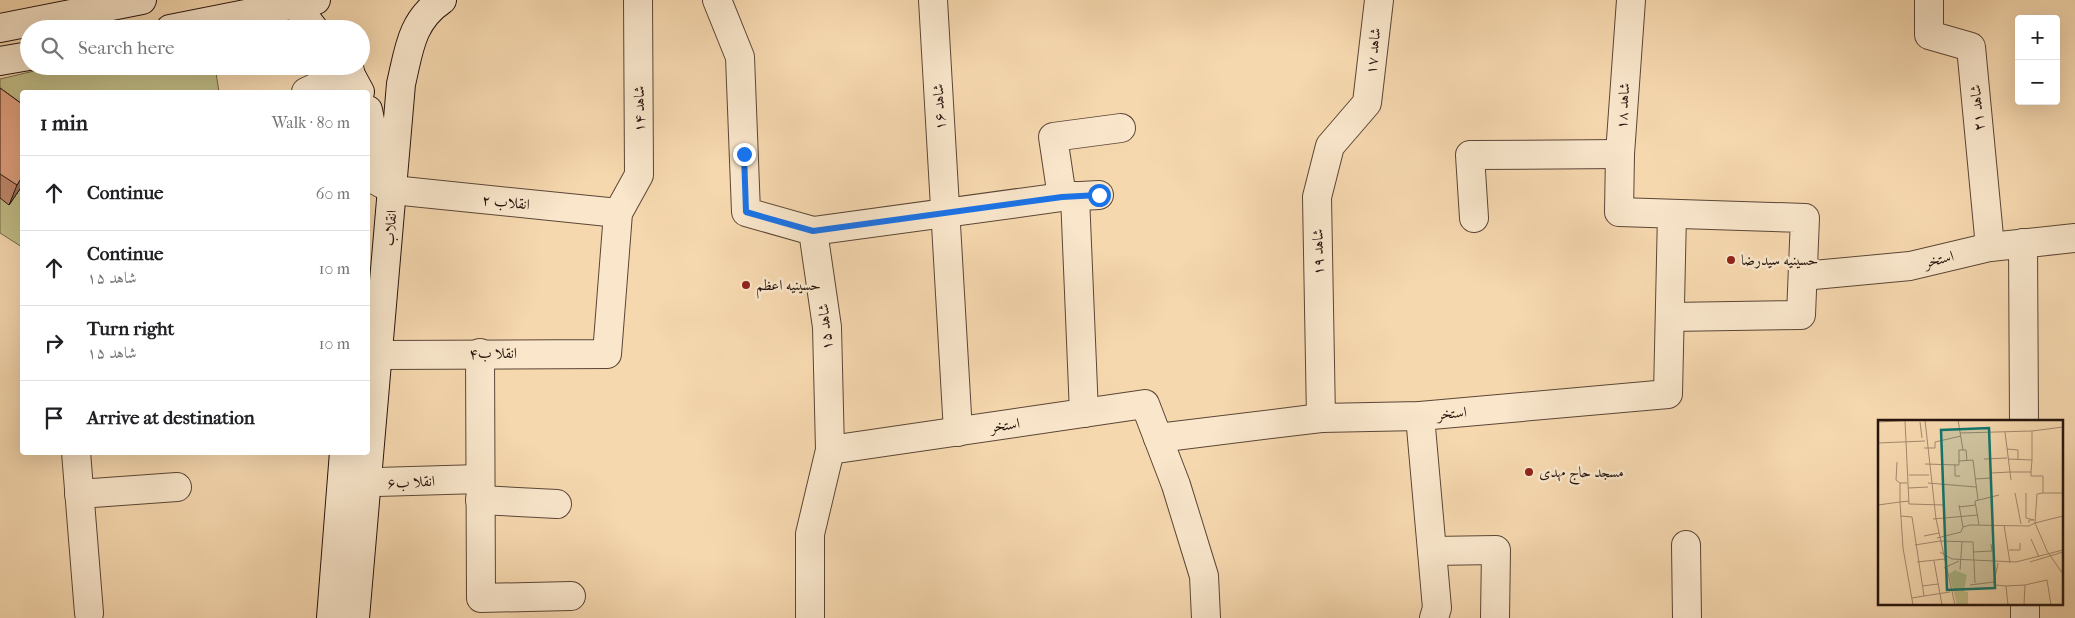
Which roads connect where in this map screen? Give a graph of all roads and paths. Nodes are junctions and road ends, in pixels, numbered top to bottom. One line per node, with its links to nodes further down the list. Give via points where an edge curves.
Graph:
1 (142, 0): 10 (street)
2 (442, 0): 25 (street, انقلاب, via 430,8 414,32 401,84)
3 (638, 0): 27 (street, شاهد ۱۴, via 639,175)
4 (717, 0): 31 (street, via 740,57 746,212)
5 (933, 0): 28 (street, شاهد ۱۶)
6 (1379, 0): 19 (street, شاهد ۱۷)
7 (1631, 0): 23 (street, شاهد ۱۸)
8 (1929, 0): 34 (street, شاهد ۲۱, via 1929,35 1971,47)
9 (302, 1): 11 (street); 12 (street)
10 (41, 20)
11 (212, 20)
12 (310, 20)
13 (20, 24): 14 (street)
14 (0, 28)
15 (20, 58): 16 (street)
16 (0, 61)
17 (352, 76): 18 (street)
18 (312, 90)
19 (1368, 102): 42 (street, شاهد ۱۹, via 1330,146 1317,197)
20 (370, 120): 22 (street)
21 (1121, 128): 26 (street, via 1053,137)
22 (370, 140)
23 (1620, 154): 29 (street, شاهد ۱۸, via 1619,212); 30 (street, via 1470,155)
24 (370, 177): 25 (street)
25 (393, 190): 27 (street, انقلاب ۲); 37 (street, انقلاب)
26 (1079, 196): 28 (street); 40 (street)
27 (618, 213): 38 (street, انقلا ب۴, via 607,354)
28 (946, 213): 31 (street); 44 (street, شاهد ۱۶)
29 (1672, 214): 35 (street, via 1805,218); 36 (street, استخر)
30 (1474, 218)
31 (813, 231): 46 (street, شاهد ۱۵, via 827,326)
32 (2075, 238): 33 (street, استخر)
33 (2023, 244): 34 (street, استخر); 43 (street)
34 (1990, 247): 35 (street, استخر, via 1910,266)
35 (1803, 276): 36 (street, via 1801,315)
36 (1670, 317): 41 (street, استخر, via 1668,394)
37 (373, 353): 38 (street, انقلا ب۴); 39 (street, انقلاب)
38 (480, 353): 52 (street)
39 (370, 374)
40 (1084, 413): 44 (street, استخر); 45 (street, استخر, via 1145,404)
41 (1420, 416): 42 (street, استخر); 56 (street)
42 (1321, 418): 45 (street, استخر)
43 (2024, 420)
44 (958, 432): 46 (street, استخر)
45 (1158, 438): 62 (street, استخر, via 1204,576)
46 (830, 450): 61 (street, شاهد ۱۵, via 810,534)
47 (76, 455): 53 (street)
48 (345, 455): 50 (street, انقلاب)
49 (358, 455): 50 (street, انقلاب)
50 (354, 484): 52 (street, انقلا ب۶); 59 (street, انقلاب); 60 (street, انقلاب)
51 (177, 488): 53 (street)
52 (480, 489): 54 (street, انقلا ب۶); 57 (street, via 480,598)
53 (79, 494): 58 (street)
54 (557, 504)
55 (1686, 545): 65 (street)
56 (1432, 551): 63 (street); 64 (street, via 1496,550)
57 (571, 596)
58 (87, 616)
59 (330, 618)
60 (355, 618)
61 (810, 618)
62 (1206, 618)
63 (1434, 618)
64 (1495, 618)
65 (1687, 618)

